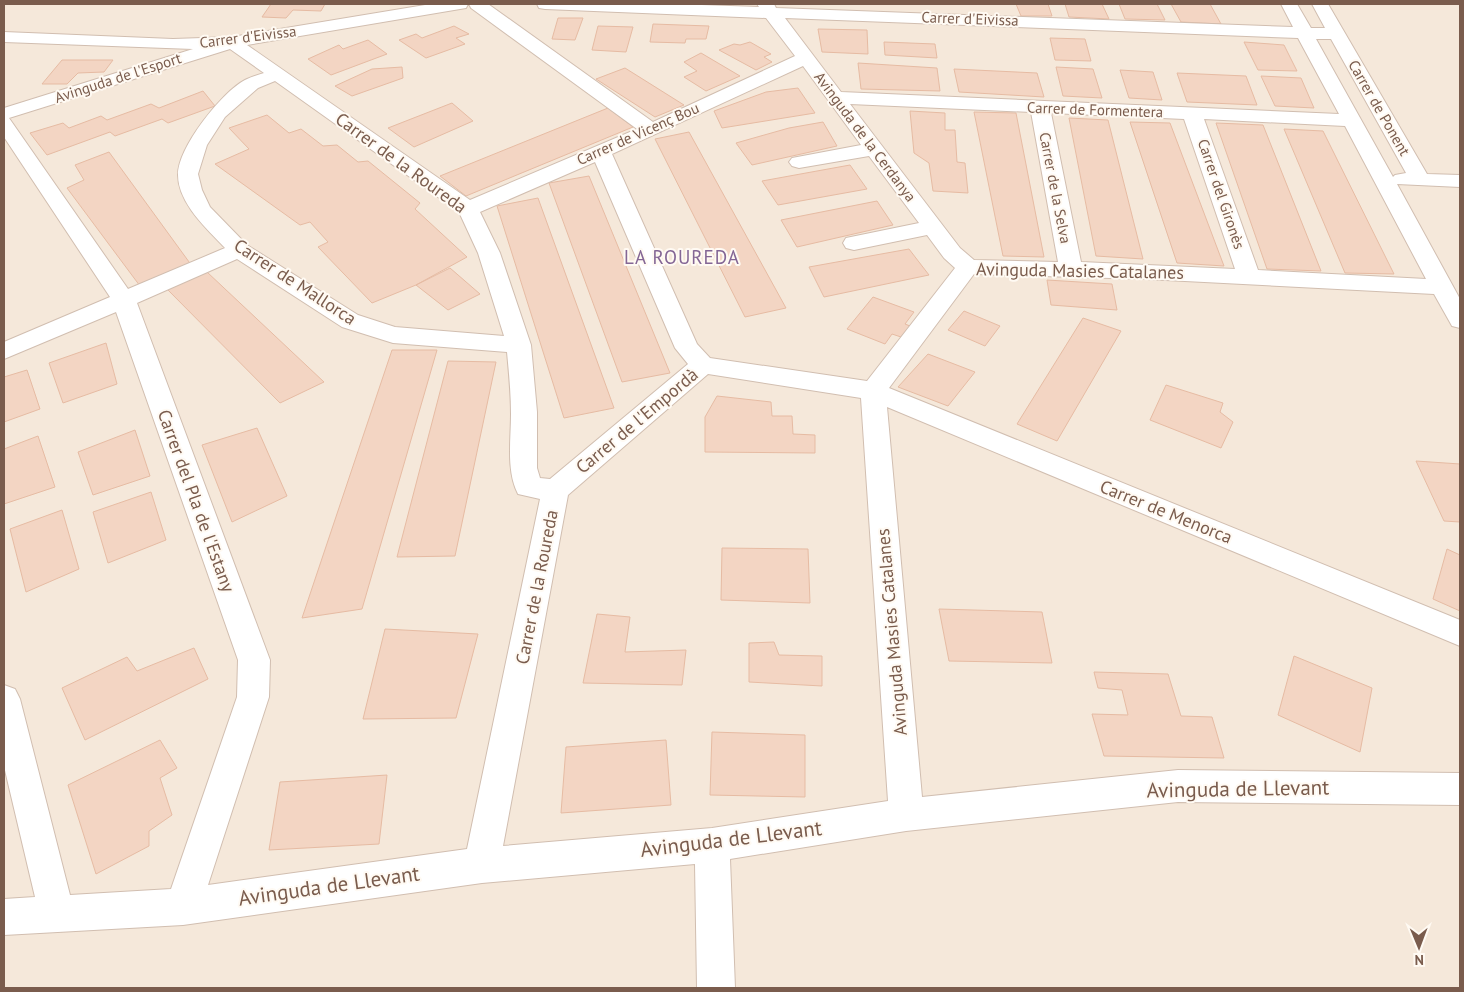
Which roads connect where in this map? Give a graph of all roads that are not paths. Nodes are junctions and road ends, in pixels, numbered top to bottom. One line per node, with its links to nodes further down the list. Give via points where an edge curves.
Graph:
1 (460, 4): 10 (street, Carrer d'Eivissa)
2 (477, 4): 19 (street)
3 (545, 4): 6 (street, Carrer d'Eivissa)
4 (1289, 4): 7 (street, Carrer de Ponent)
5 (1320, 4): 8 (street, Carrer de Ponent)
6 (768, 7): 7 (street, Carrer d'Eivissa); 11 (street, Avinguda de la Cerdanya)
7 (1305, 32): 8 (street, Carrer d'Eivissa); 17 (street, Carrer de Ponent)
8 (1336, 34): 24 (street, Carrer de Ponent)
9 (4, 37): 10 (street, Carrer d'Eivissa, via 173,44)
10 (232, 42): 12 (street, Carrer de la Roureda); 16 (street, Avinguda de l'Esport)
11 (806, 58): 13 (street, Avinguda de la Cerdanya); 19 (street, Carrer de Vicenç Bou)
12 (277, 74): 26 (street, Carrer de la Roureda); 29 (street, Carrer de Mallorca, via 251,84 218,113 197,145 188,174 201,209)
13 (838, 98): 14 (street, Carrer de Formentera); 20 (street, Avinguda de la Cerdanya)
14 (1040, 108): 15 (street, Carrer de Formentera); 31 (street, Carrer de la Selva)
15 (1192, 113): 17 (street, Carrer de Formentera); 32 (street, Carrer del Gironès)
16 (4, 114)
17 (1352, 120): 23 (street, Carrer de Ponent)
18 (4, 123): 34 (street, Carrer del Pla de l'Estany)
19 (651, 130): 21 (street, Carrer de Vicenç Bou)
20 (873, 148): 22 (street); 27 (street, Avinguda de la Cerdanya)
21 (600, 152): 26 (street, Carrer de Vicenç Bou); 38 (street, via 687,348)
22 (799, 162)
23 (1383, 178): 24 (street, Carrer de Ponent); 33 (street, Carrer de Ponent)
24 (1420, 179): 25 (street)
25 (1460, 181)
26 (468, 208): 36 (street, Carrer de la Roureda, via 489,253)
27 (933, 227): 28 (street); 30 (street, Avinguda de la Cerdanya)
28 (854, 243)
29 (239, 250): 34 (street); 36 (street, Carrer de Mallorca, via 350,321 393,335)
30 (968, 268): 31 (street, Avinguda Masies Catalanes); 39 (street, Avinguda Masies Catalanes)
31 (1071, 269): 32 (street, Avinguda Masies Catalanes)
32 (1249, 276): 33 (street, Avinguda Masies Catalanes)
33 (1443, 287): 35 (street, Carrer de Ponent)
34 (124, 300): 37 (street); 47 (street, Carrer del Pla de l'Estany, via 254,660 254,697)
35 (1460, 320)
36 (519, 345): 40 (street, Carrer de la Roureda, via 524,468 528,487)
37 (4, 351)
38 (703, 365): 39 (street, Carrer de l'Empordà); 40 (street, Carrer de l'Empordà)
39 (873, 391): 41 (street, Carrer de Menorca); 44 (street, Avinguda Masies Catalanes)
40 (556, 490): 46 (street, Carrer de la Roureda)
41 (1460, 633)
42 (4, 700): 48 (street)
43 (1460, 789): 44 (street, Avinguda de Llevant, via 1178,786)
44 (906, 815): 45 (street, Avinguda de Llevant)
45 (712, 845): 46 (street, Avinguda de Llevant); 50 (street)
46 (482, 865): 47 (street, Avinguda de Llevant)
47 (183, 907): 48 (street, Avinguda de Llevant)
48 (57, 915): 49 (street, Avinguda de Llevant)
49 (4, 917)
50 (716, 988)

